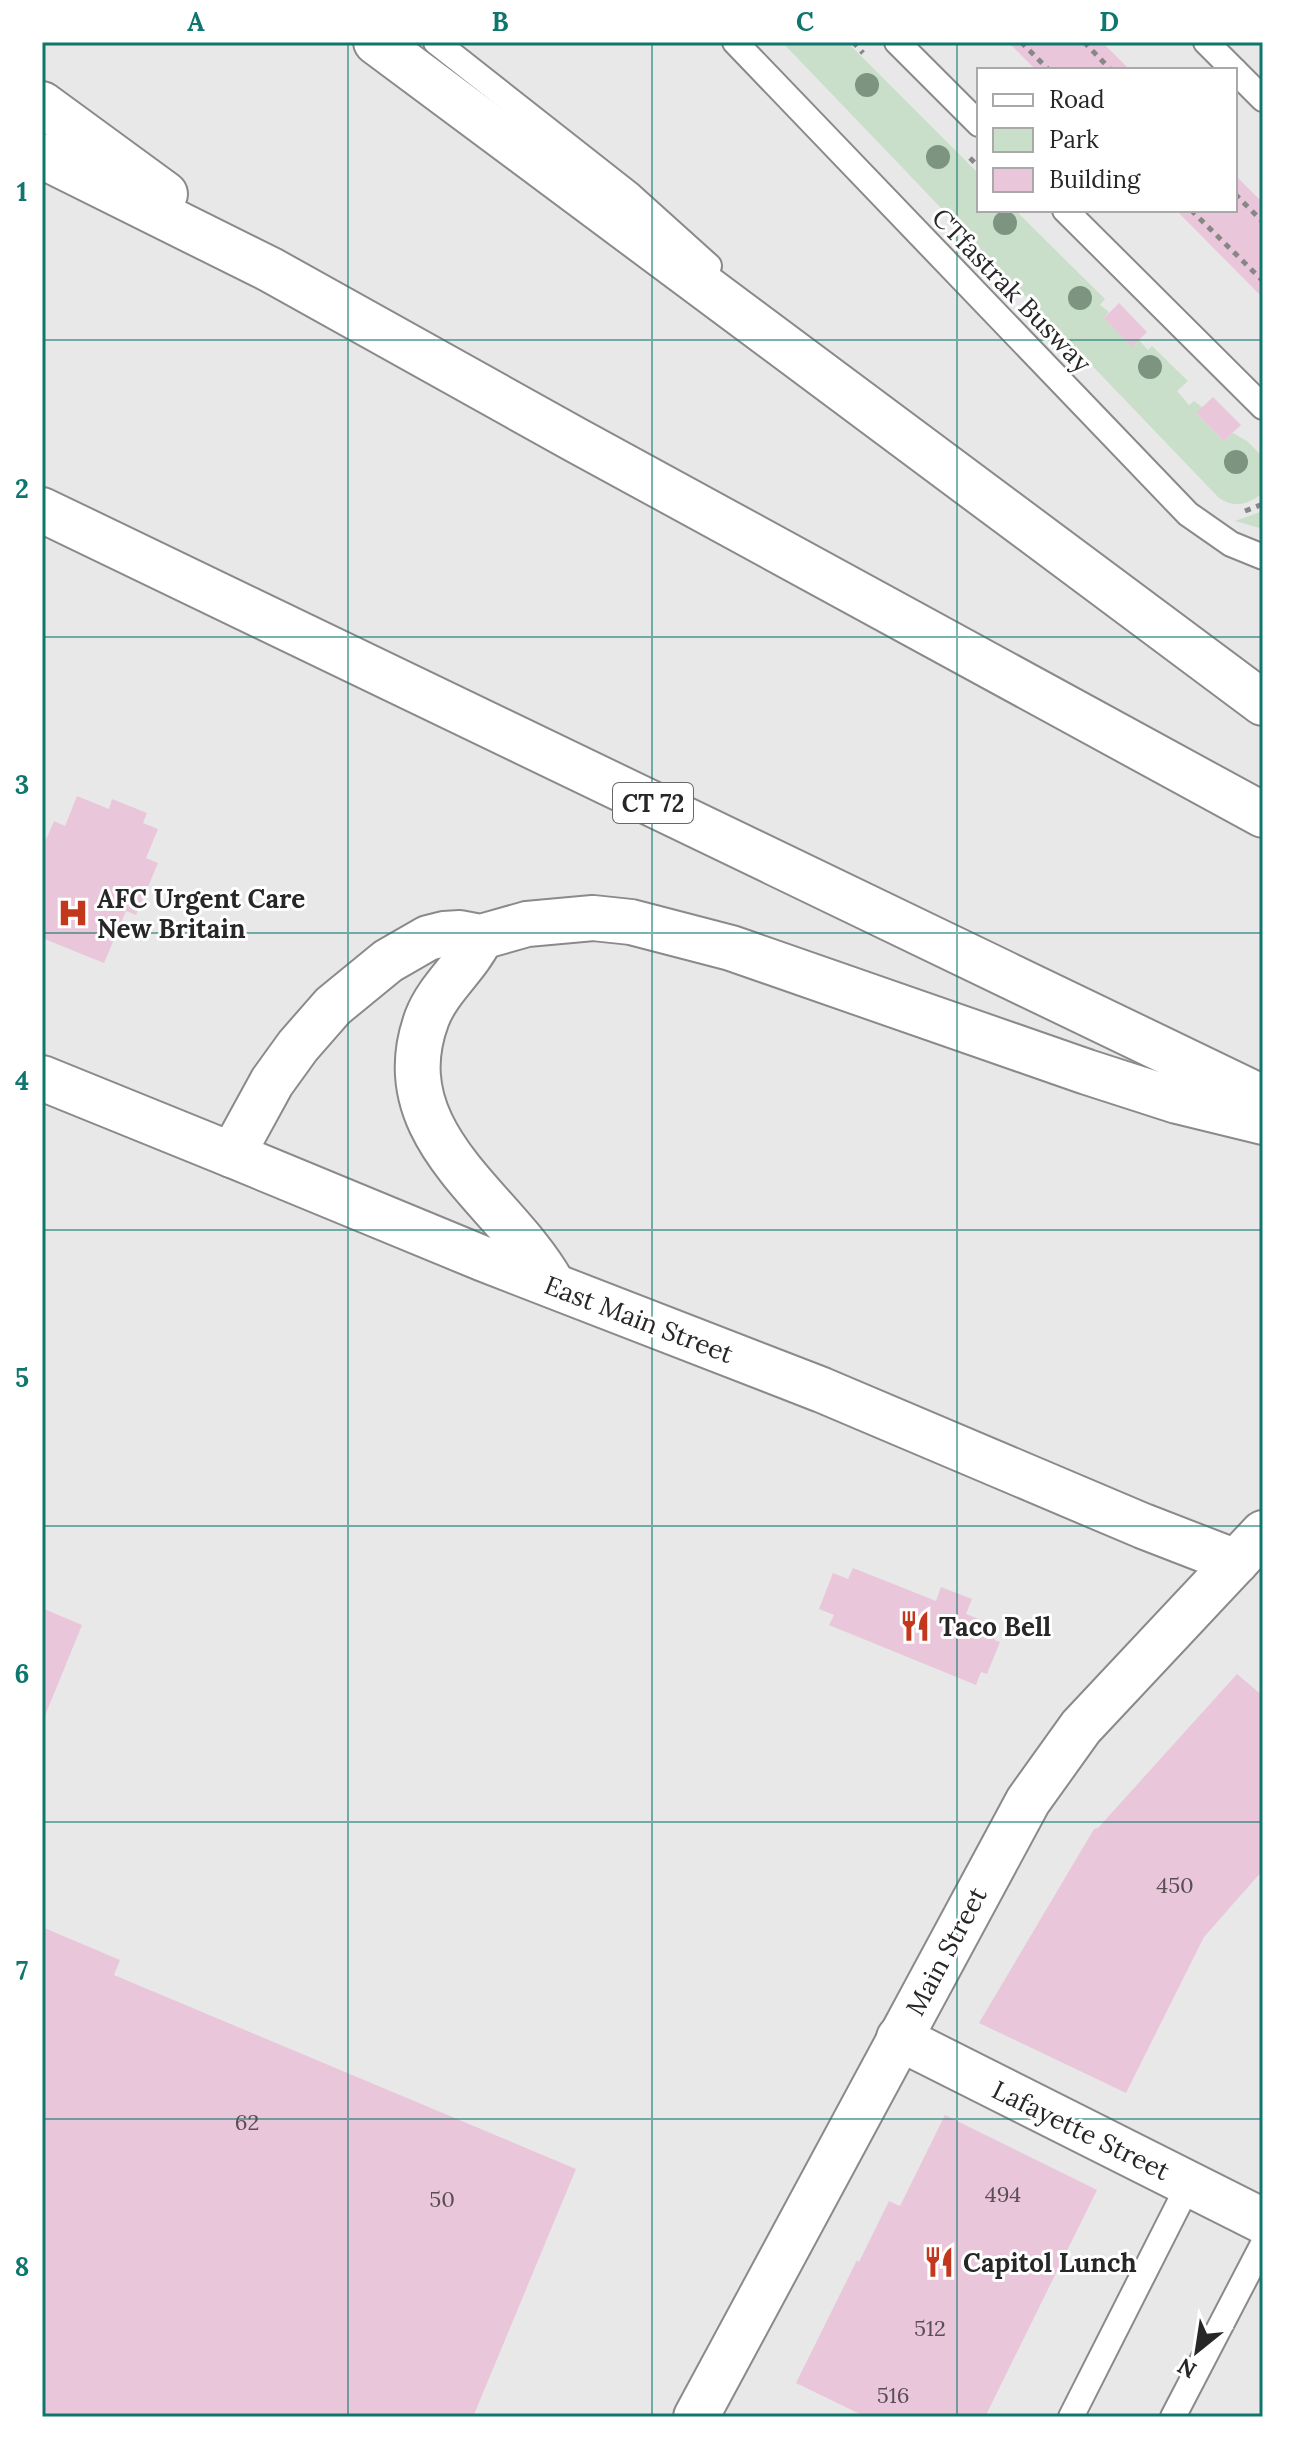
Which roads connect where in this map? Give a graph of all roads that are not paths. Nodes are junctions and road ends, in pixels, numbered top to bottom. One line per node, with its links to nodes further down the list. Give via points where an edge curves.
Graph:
1 (376, 42): 14 (main road)
2 (436, 42): 14 (lane, via 629,194)
3 (735, 42): 17 (lane, CTfastrak Busway, via 1188,514 1231,544)
4 (897, 42): 10 (lane)
5 (1206, 42): 6 (lane)
6 (1231, 68)
7 (1237, 74): 8 (lane)
8 (1263, 99)
9 (42, 104): 13 (main road)
10 (977, 122)
11 (42, 156): 13 (main road)
12 (1067, 212): 15 (lane)
13 (271, 270): 19 (main road)
14 (863, 405): 18 (main road)
15 (1263, 407)
16 (42, 510): 22 (main road, CT 72)
17 (1263, 557)
18 (1263, 703)
19 (1263, 815)
20 (481, 937): 23 (main road, via 527,924 593,918 670,930 1087,1072); 24 (main road, via 460,933 428,938 360,981 298,1046); 25 (main road, via 430,1011 420,1043 418,1082 423,1105 446,1150)
21 (42, 1078): 24 (main road, East Main Street)
22 (1263, 1098)
23 (1263, 1122)
24 (232, 1155): 25 (main road, East Main Street)
25 (553, 1285): 26 (main road, East Main Street, via 822,1390 1150,1529)
26 (1250, 1548): 27 (main road, Main Street, via 1104,1702 1044,1776)
27 (899, 2038): 28 (main road, Lafayette Street); 31 (main road, Main Street)
28 (1189, 2184): 29 (main road, Lafayette Street); 32 (lane)
29 (1263, 2221)
30 (1263, 2244): 33 (lane)
31 (696, 2417)
32 (1071, 2417)
33 (1173, 2417)

